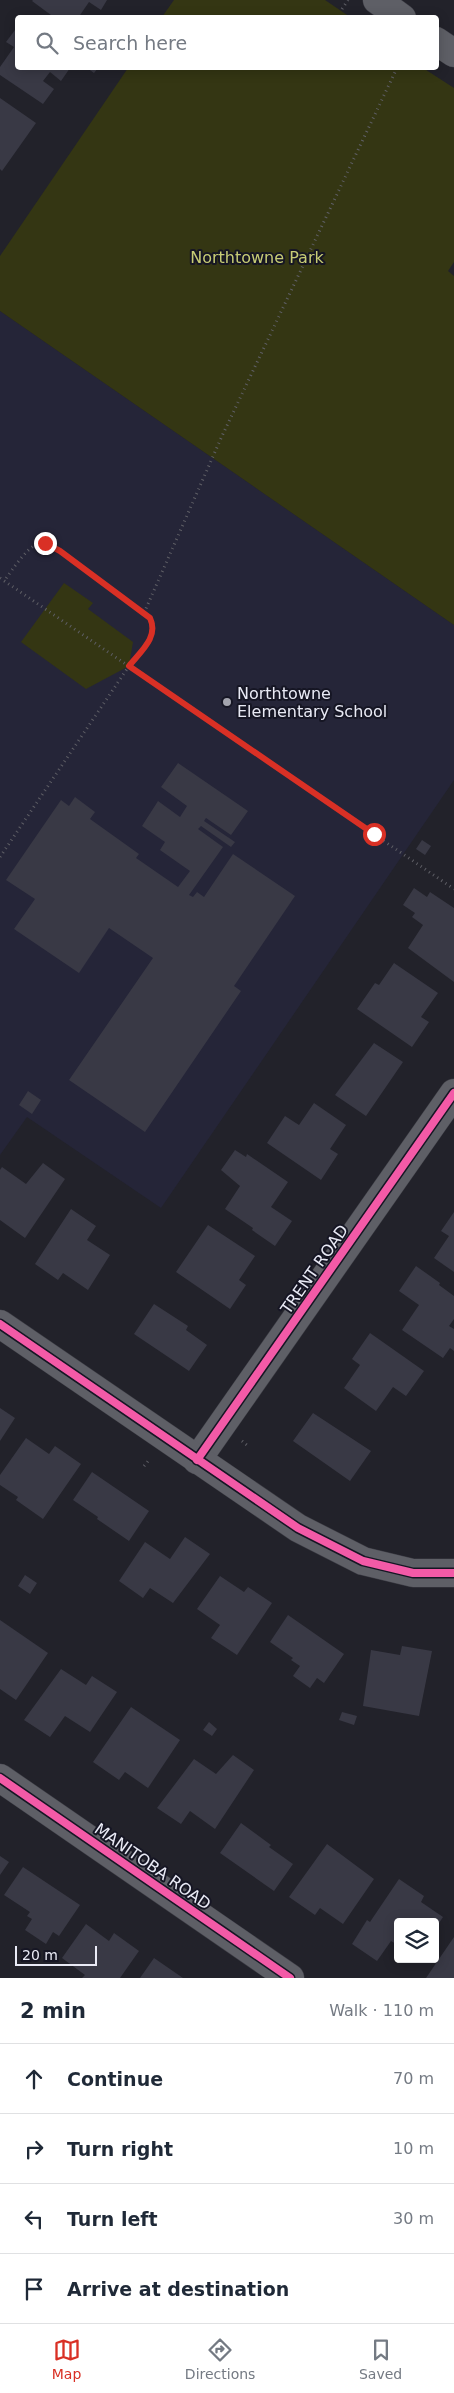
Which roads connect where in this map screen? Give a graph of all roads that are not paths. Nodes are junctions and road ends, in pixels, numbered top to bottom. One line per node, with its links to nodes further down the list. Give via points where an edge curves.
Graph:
1 (439, 43): 2 (street)
2 (454, 53)
3 (454, 1093): 5 (street, TRENT ROAD)
4 (0, 1324): 5 (street)
5 (197, 1460): 6 (street, via 298,1528 363,1561 413,1573)
6 (454, 1573)
7 (0, 1778): 8 (street, MANITOBA ROAD)
8 (290, 1978)

